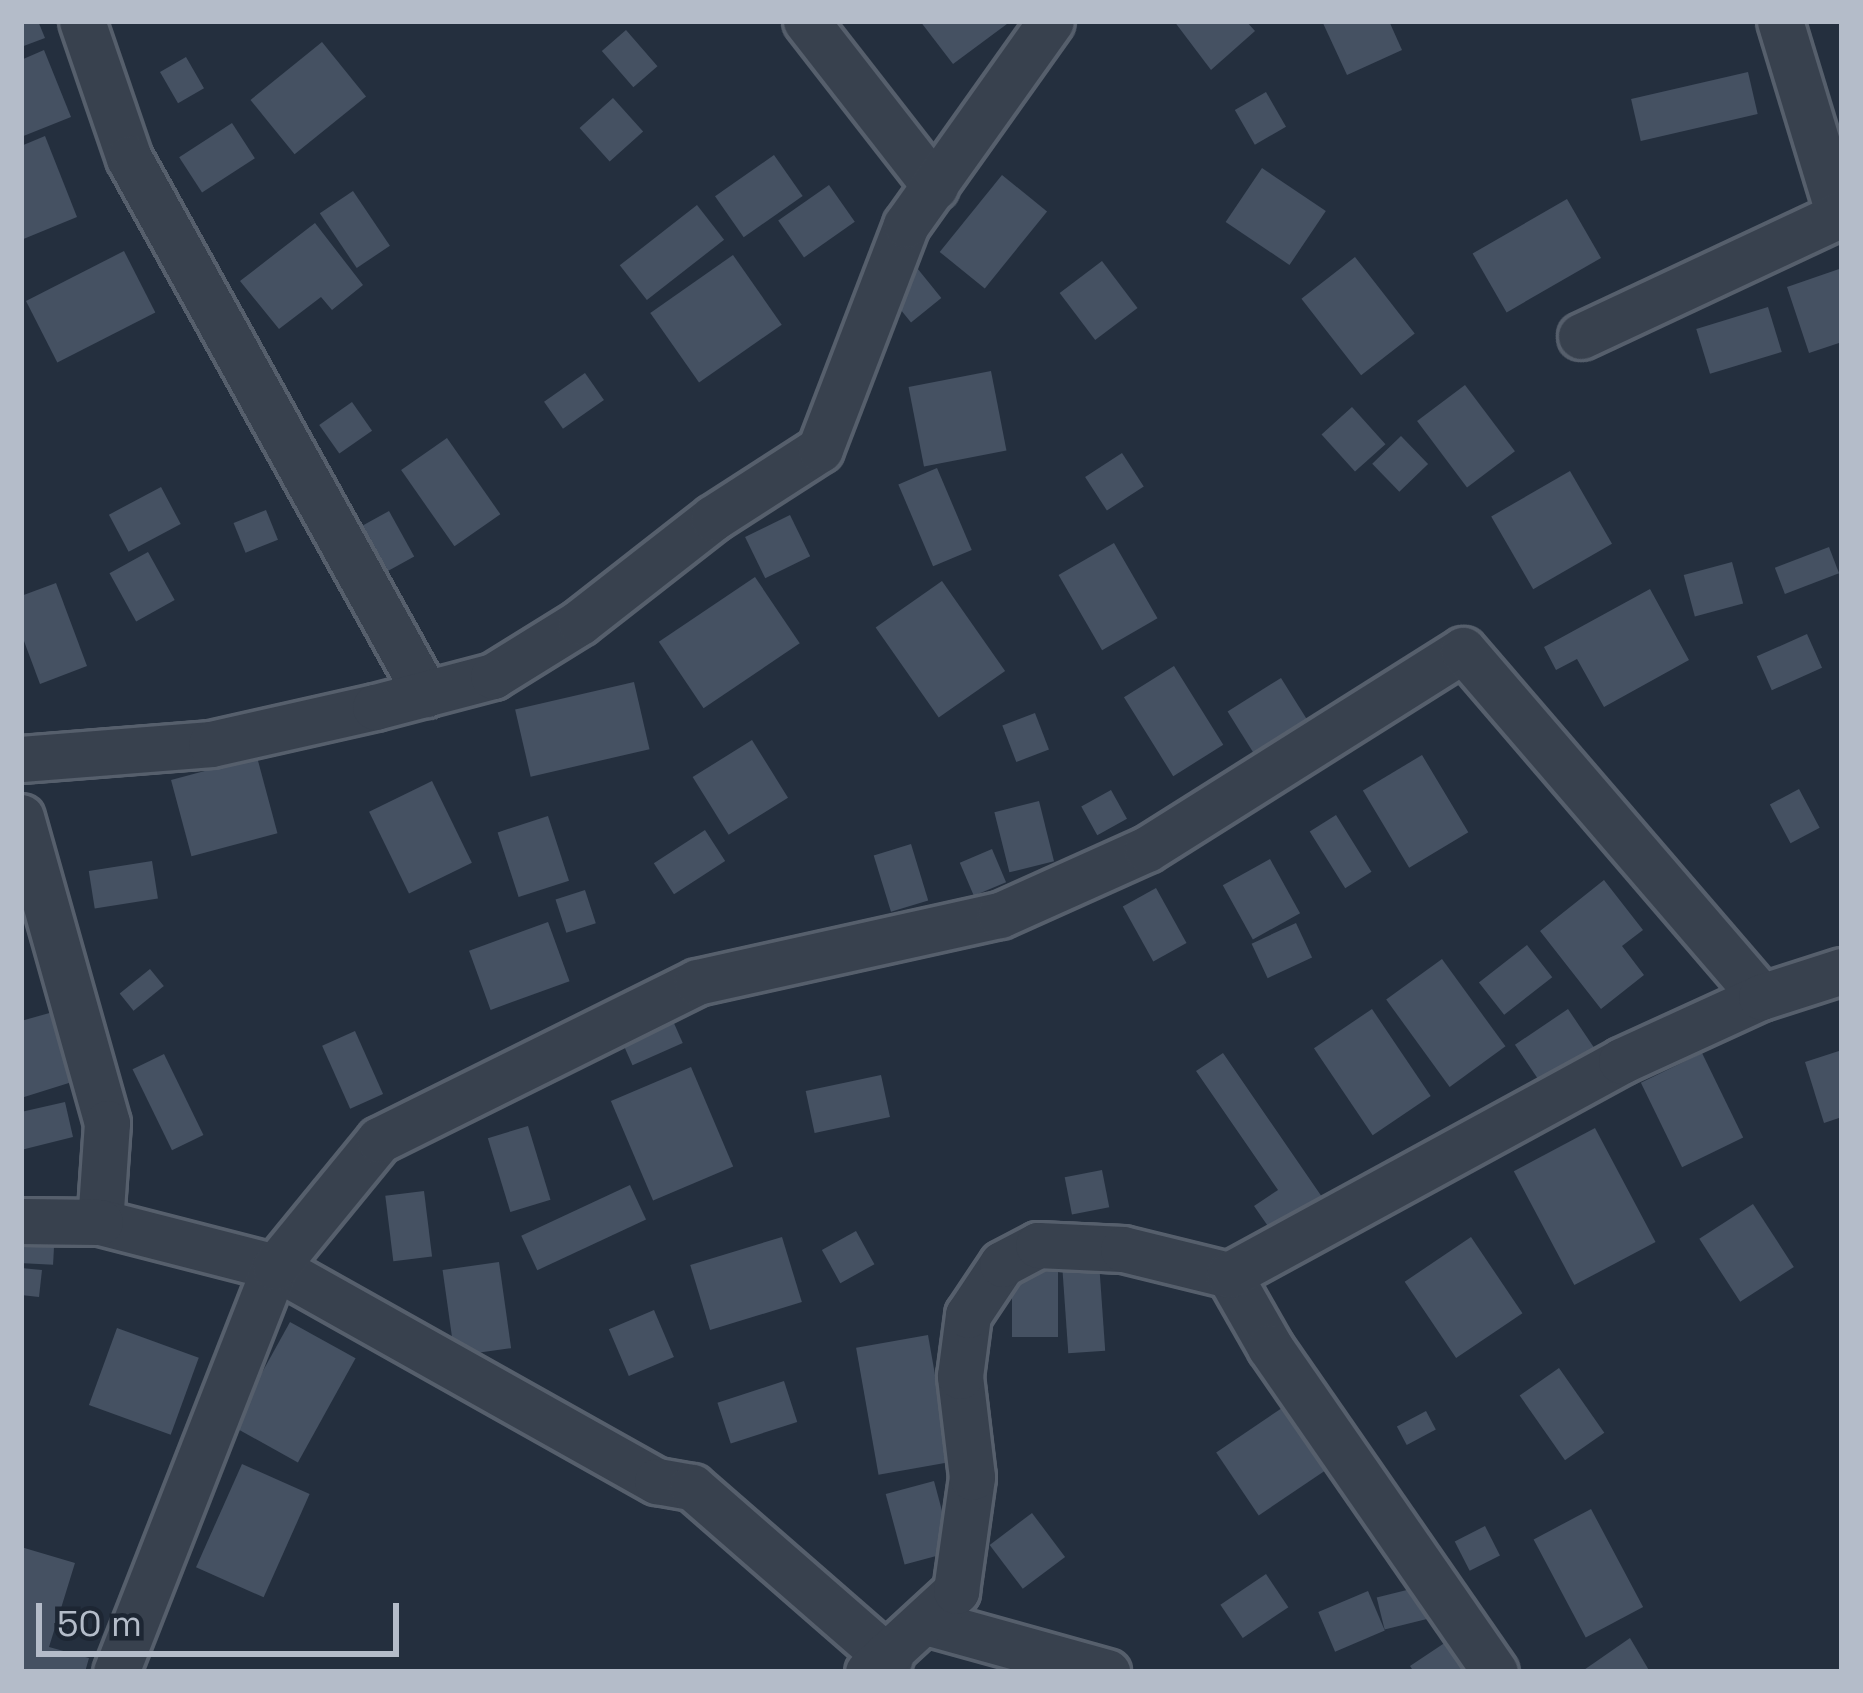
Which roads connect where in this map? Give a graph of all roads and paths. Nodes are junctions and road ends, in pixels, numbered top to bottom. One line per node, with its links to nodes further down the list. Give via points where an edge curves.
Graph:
1 (82, 21): 8 (street, via 129,158)
2 (806, 21): 5 (street)
3 (1051, 21): 5 (street)
4 (1780, 21): 6 (street)
5 (935, 187): 8 (street, via 906,225 868,307 841,410 820,448 713,518 580,622 493,676)
6 (1840, 215): 7 (street)
7 (1581, 336)
8 (426, 694): 9 (street, via 211,744)
9 (21, 759)
10 (21, 817): 14 (street, via 107,1123)
11 (1842, 971): 12 (street)
12 (1761, 997): 15 (street, via 1462,650 1126,858 1000,915 697,982 379,1140); 16 (street, via 1621,1061)
13 (21, 1221): 14 (street)
14 (100, 1222): 15 (street)
15 (275, 1268): 18 (street, via 658,1481 692,1487); 19 (street)
16 (1229, 1275): 17 (street, via 1123,1249 1038,1245 1002,1264 968,1316 960,1376 972,1477 967,1555 956,1591); 21 (street, via 1270,1347)
17 (930, 1623): 18 (street); 20 (street)
18 (879, 1665)
19 (116, 1672)
20 (1107, 1672)
21 (1496, 1672)

